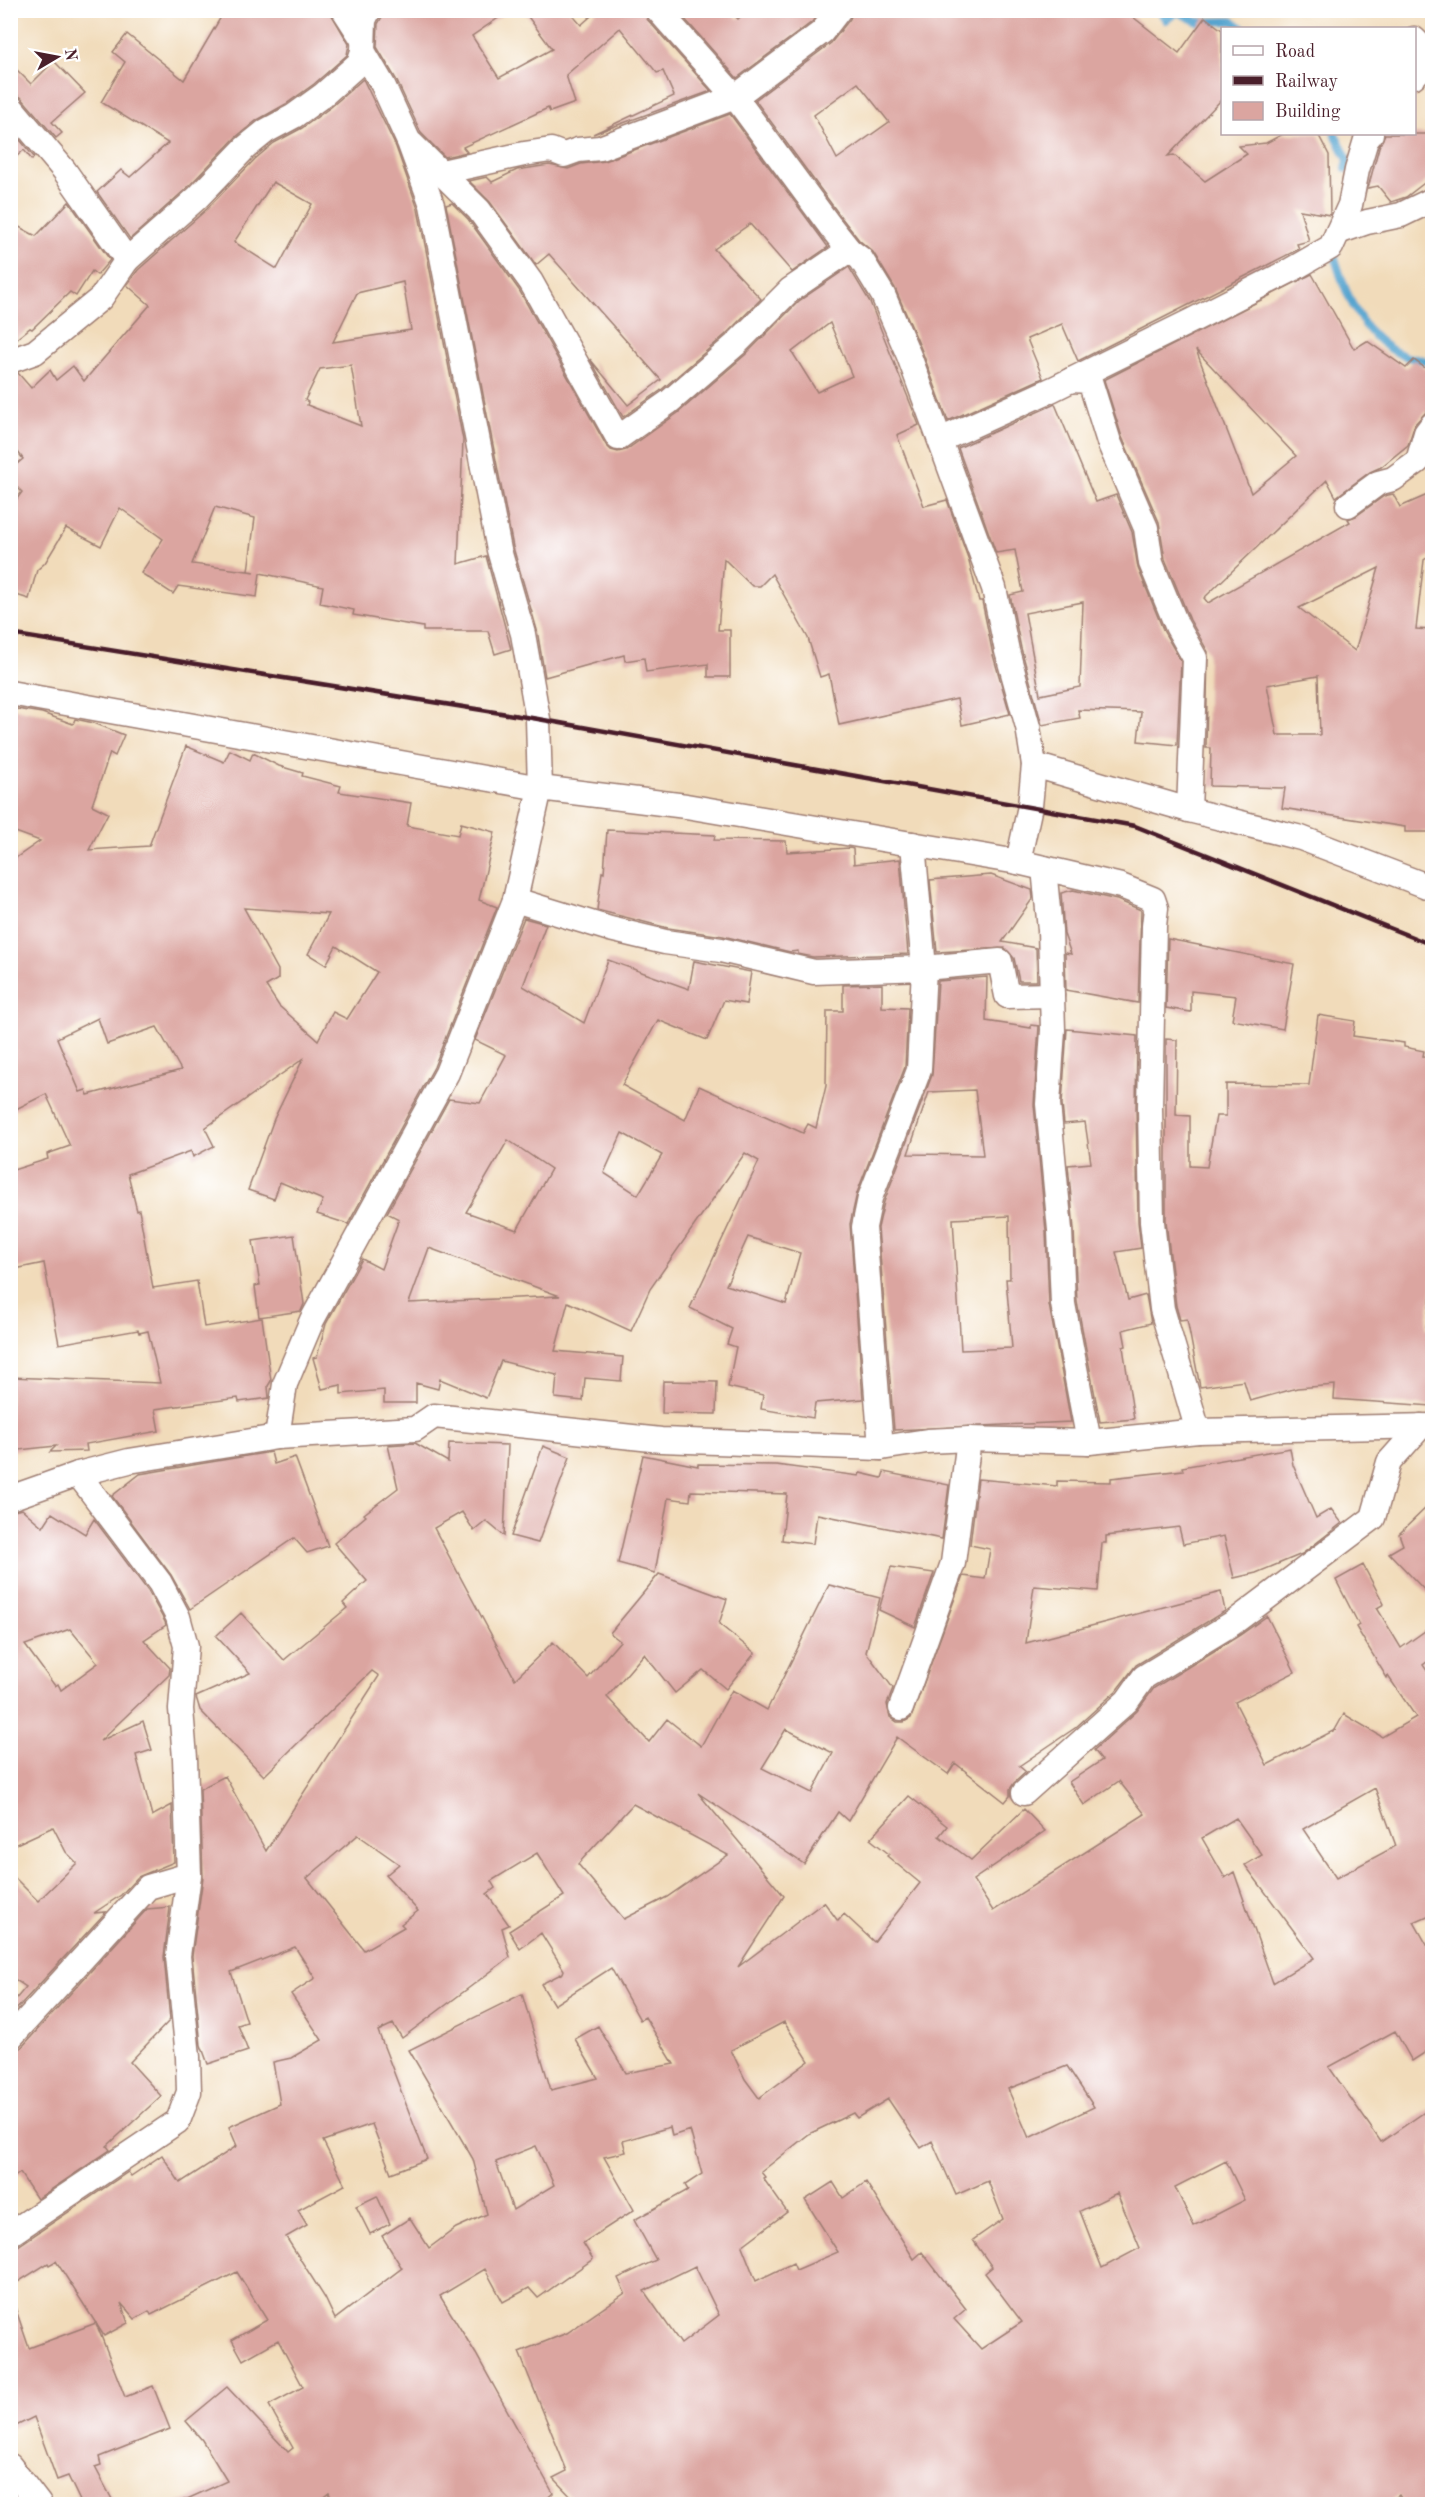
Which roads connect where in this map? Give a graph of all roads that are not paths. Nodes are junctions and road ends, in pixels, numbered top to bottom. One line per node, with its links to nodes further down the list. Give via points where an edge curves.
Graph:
1 (344, 10): 6 (street)
2 (369, 10): 6 (street)
3 (658, 10): 8 (street)
4 (839, 10): 8 (street, via 822,32)
5 (1416, 41): 7 (street, via 1426,51)
6 (362, 44): 11 (street); 16 (street, via 359,63 345,76 294,116 266,130)
7 (1416, 74)
8 (735, 96): 12 (street, via 600,148 564,155 551,150 524,154); 15 (street)
9 (12, 111): 16 (street, via 64,170)
10 (1370, 135): 14 (street)
11 (409, 142): 12 (street); 24 (street, via 432,205 500,550 523,634 538,719)
12 (442, 172): 15 (street, via 479,210 531,282 618,438 669,402 735,345 790,290)
13 (1428, 210): 14 (street)
14 (1338, 232): 18 (street, via 1331,247 1292,270)
15 (849, 250): 20 (street, via 861,259 883,295)
16 (128, 260): 17 (street, via 101,298 35,352)
17 (10, 361)
18 (1071, 380): 20 (street); 25 (street, via 1090,381 1109,442 1146,528 1151,563 1195,658)
19 (1432, 425): 21 (street, via 1418,461)
20 (940, 440): 23 (street, via 994,588)
21 (1348, 505)
22 (10, 693): 24 (street)
23 (1035, 765): 25 (street); 27 (street)
24 (540, 788): 26 (street, via 687,806); 30 (street)
25 (1189, 810): 29 (street, via 1301,838)
26 (913, 844): 27 (street); 31 (street)
27 (1018, 862): 28 (street)
28 (1044, 868): 32 (street); 34 (street, via 1120,886 1153,899 1156,908 1150,1107 1152,1222 1162,1309)
29 (1432, 888)
30 (515, 900): 31 (street, via 610,929 814,972); 35 (street, via 447,1073 312,1320 285,1384)
31 (924, 968): 32 (street, via 1000,961 1007,996); 38 (street, via 918,1070 873,1189 864,1227)
32 (1052, 995): 37 (street, via 1048,1104 1063,1304)
33 (1426, 1426): 34 (street); 42 (street, via 1389,1462 1373,1518 1233,1623 1144,1677 1127,1701)
34 (1198, 1431): 37 (street)
35 (277, 1437): 38 (street, via 415,1429 434,1416 661,1440); 39 (street, via 129,1461)
36 (969, 1439): 37 (street); 38 (street); 41 (street, via 953,1563)
37 (1089, 1442)
38 (881, 1448)
39 (78, 1474): 40 (street); 43 (street, via 160,1583 178,1617 186,1646 181,1709)
40 (10, 1498)
41 (901, 1708)
42 (1024, 1793)
43 (189, 1875): 44 (street, via 148,1887); 45 (street, via 178,1956 189,2092 178,2121)
44 (10, 2038)
45 (10, 2234)
46 (10, 2466): 47 (street)
47 (39, 2505)

